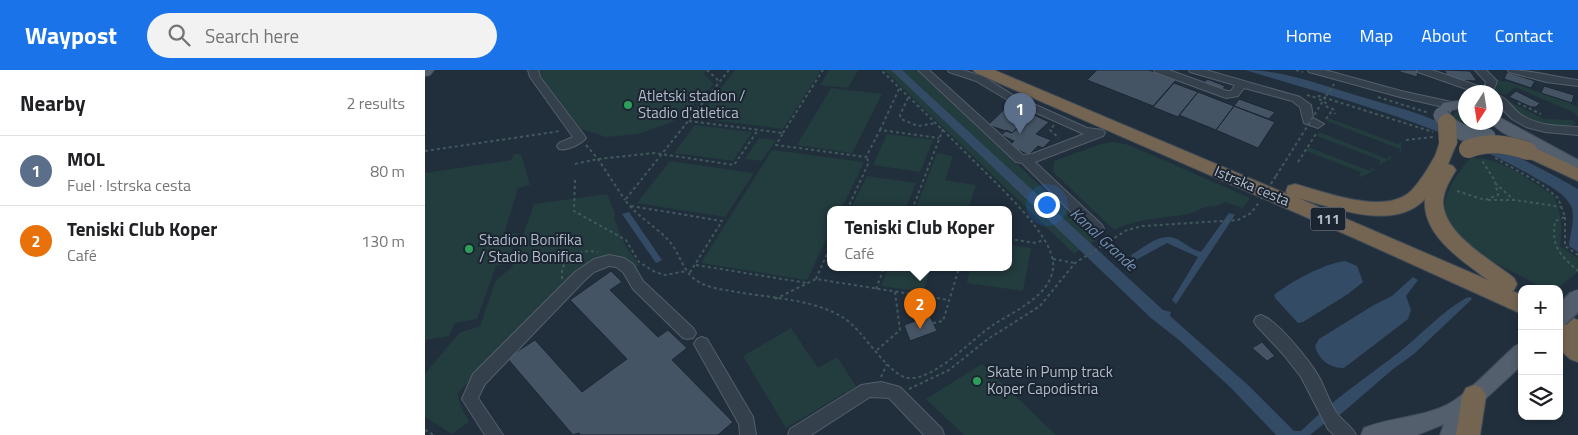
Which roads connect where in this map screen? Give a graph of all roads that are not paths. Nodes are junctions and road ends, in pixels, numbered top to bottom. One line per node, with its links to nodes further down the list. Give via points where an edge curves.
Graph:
1 (533, 70): 29 (street, via 577,134)
2 (923, 70): 31 (street, via 1016,156)
3 (953, 70): 27 (street, via 980,79 1020,102)
4 (981, 70): 28 (highway, Istrska cesta / 111)
5 (1007, 70): 34 (highway, Istrska cesta / 111)
6 (1159, 70): 13 (street, via 1226,95 1234,94)
7 (1194, 70): 13 (street)
8 (1422, 70): 14 (street)
9 (1480, 70): 15 (street, via 1493,81)
10 (1513, 70): 12 (street)
11 (1317, 71): 16 (street)
12 (1578, 83)
13 (1241, 85): 18 (street, via 1301,102 1307,107 1308,120)
14 (1464, 85)
15 (1491, 85)
16 (1369, 86): 19 (street, via 1425,107); 20 (street)
17 (1503, 102): 26 (street, via 1517,117 1530,124)
18 (1320, 125)
19 (1458, 125)
20 (1458, 125)
21 (1503, 129): 32 (main road)
22 (1463, 130): 34 (highway, via 1417,196 1400,205 1360,207)
23 (1463, 130): 36 (highway, via 1434,205 1441,226 1457,246)
24 (1466, 130): 30 (highway, bridge, via 1477,145 1493,143)
25 (1470, 130): 30 (main road)
26 (1578, 131)
27 (1099, 133): 28 (highway); 31 (street)
28 (1144, 140): 36 (highway, Istrska cesta / 111)
29 (563, 146)
30 (1526, 148): 33 (highway)
31 (1026, 160): 35 (street)
32 (1578, 167)
33 (1578, 173)
34 (1295, 191): 36 (highway, Istrska cesta / 111)
35 (1097, 229)
36 (1517, 297)
37 (1578, 299): 39 (main road, bridge)
38 (1563, 309): 40 (highway)
39 (1563, 313)
40 (1578, 315)
41 (1261, 321): 56 (street, via 1301,365 1339,430)
42 (1563, 324): 43 (highway)
43 (1578, 330)
44 (688, 333): 52 (street, via 635,282 628,268 606,261 591,268 573,282 489,368 474,390 470,399)
45 (1563, 338): 47 (highway)
46 (702, 344): 53 (street, via 747,423)
47 (1578, 352)
48 (1518, 356): 49 (main road)
49 (1468, 402): 51 (highway); 51 (main road)
50 (1397, 429): 51 (main road, via 1414,426); 57 (main road); 58 (main road)
51 (1452, 430)
52 (495, 435)
53 (748, 435)
54 (796, 435): 55 (street, via 867,390 881,389 900,396)
55 (936, 435)
56 (1348, 435)
57 (1372, 435)
58 (1419, 435)

